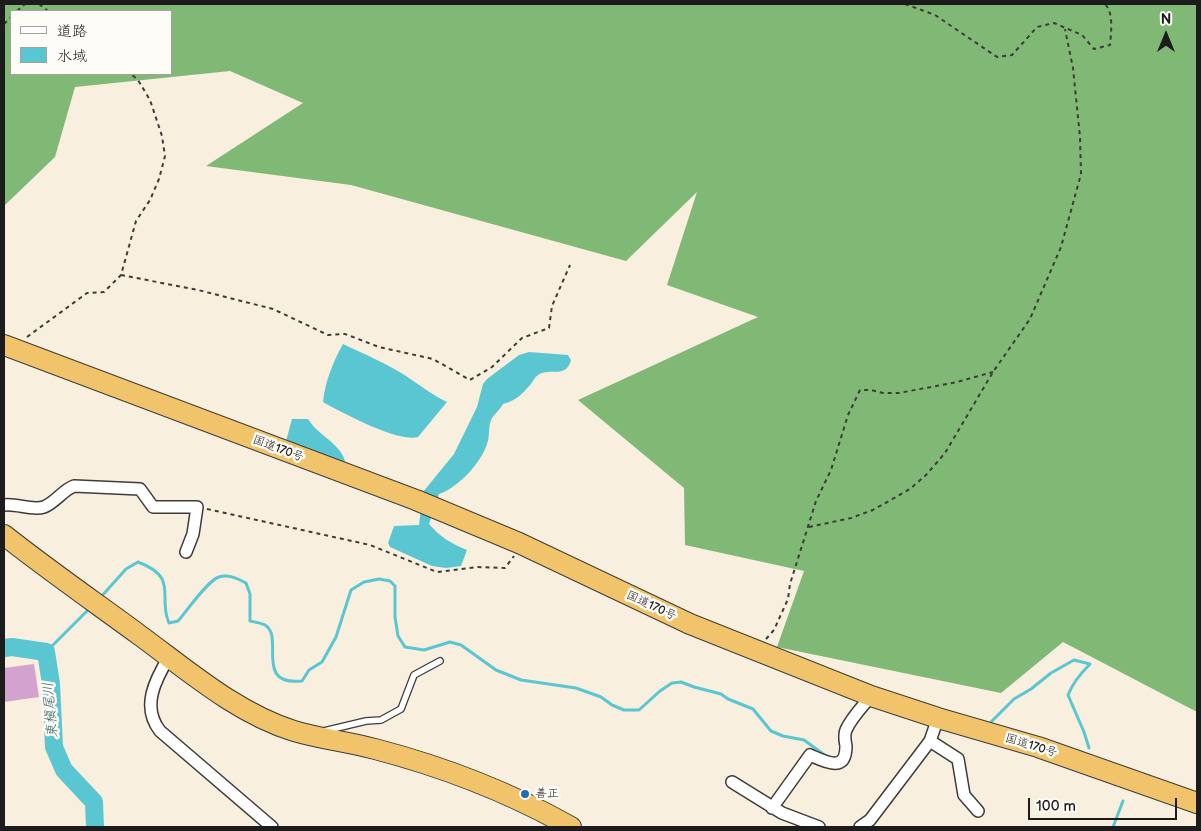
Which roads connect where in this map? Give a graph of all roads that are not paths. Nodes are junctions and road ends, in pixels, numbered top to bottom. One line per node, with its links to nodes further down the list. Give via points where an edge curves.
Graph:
1 (7, 350): 7 (highway, 国道170号, via 416,500 524,545 690,624)
2 (4, 505): 4 (street, via 42,507 51,504 69,488 82,485 140,489 152,507 197,507 193,534)
3 (4, 535): 5 (highway)
4 (186, 552)
5 (169, 657): 9 (highway, via 219,694 294,731); 15 (street, via 157,676 150,700 153,723)
6 (440, 661): 9 (lane, via 414,675 401,709 381,720 326,730)
7 (871, 696): 8 (highway, 国道170号); 13 (street, via 845,731 846,756 842,761 828,763 810,754)
8 (938, 718): 10 (street); 12 (highway, 国道170号, via 1038,747)
9 (316, 736): 16 (highway, via 406,757 471,779)
10 (930, 741): 14 (street, via 958,760 964,795); 18 (street, via 870,820)
11 (732, 782): 13 (street)
12 (1197, 803)
13 (772, 808): 17 (street)
14 (978, 811)
15 (272, 827)
16 (571, 827)
17 (819, 827)
18 (860, 827)

